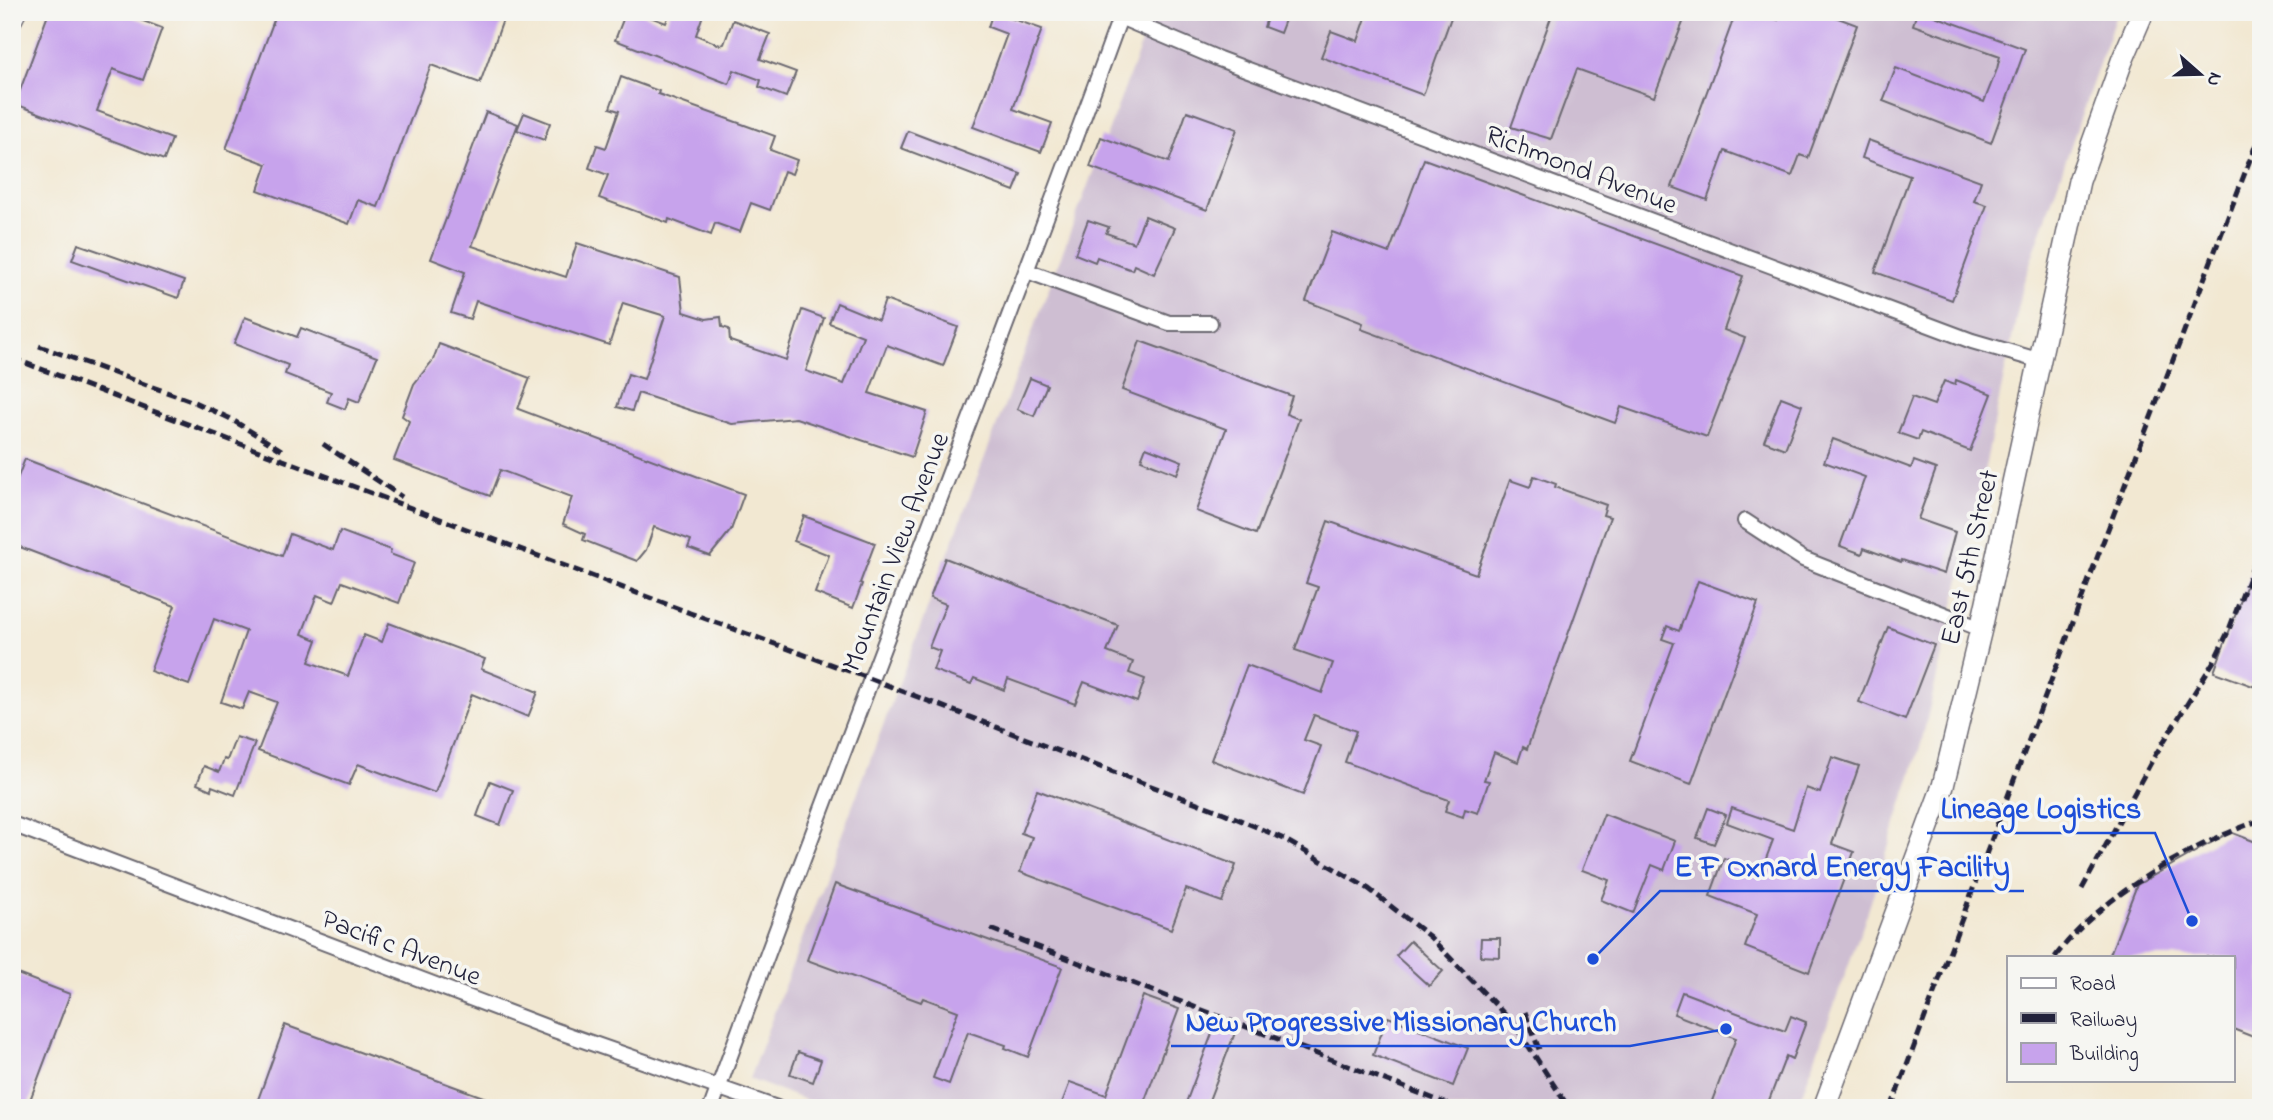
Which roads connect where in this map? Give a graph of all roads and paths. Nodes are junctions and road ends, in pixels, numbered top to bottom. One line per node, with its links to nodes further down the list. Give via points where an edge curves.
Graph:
1 (15, 12): 4 (main road)
2 (2143, 12): 7 (main road, East 5th Street, via 2079,181)
3 (1117, 14): 5 (street, Mountain View Avenue); 7 (street, Richmond Avenue, via 1219,59 1972,341)
4 (12, 18)
5 (1027, 271): 6 (street, via 1169,323); 11 (street, Mountain View Avenue)
6 (1210, 323)
7 (2041, 361): 9 (main road, East 5th Street)
8 (1745, 521): 9 (street, via 1802,559)
9 (1981, 629): 14 (main road, East 5th Street, via 1930,826)
10 (12, 824): 11 (street, Pacific Avenue, via 554,1030)
11 (719, 1086): 12 (street, Mountain View Avenue); 13 (street, Pacific Avenue)
12 (711, 1108)
13 (777, 1108)
14 (1824, 1108)

